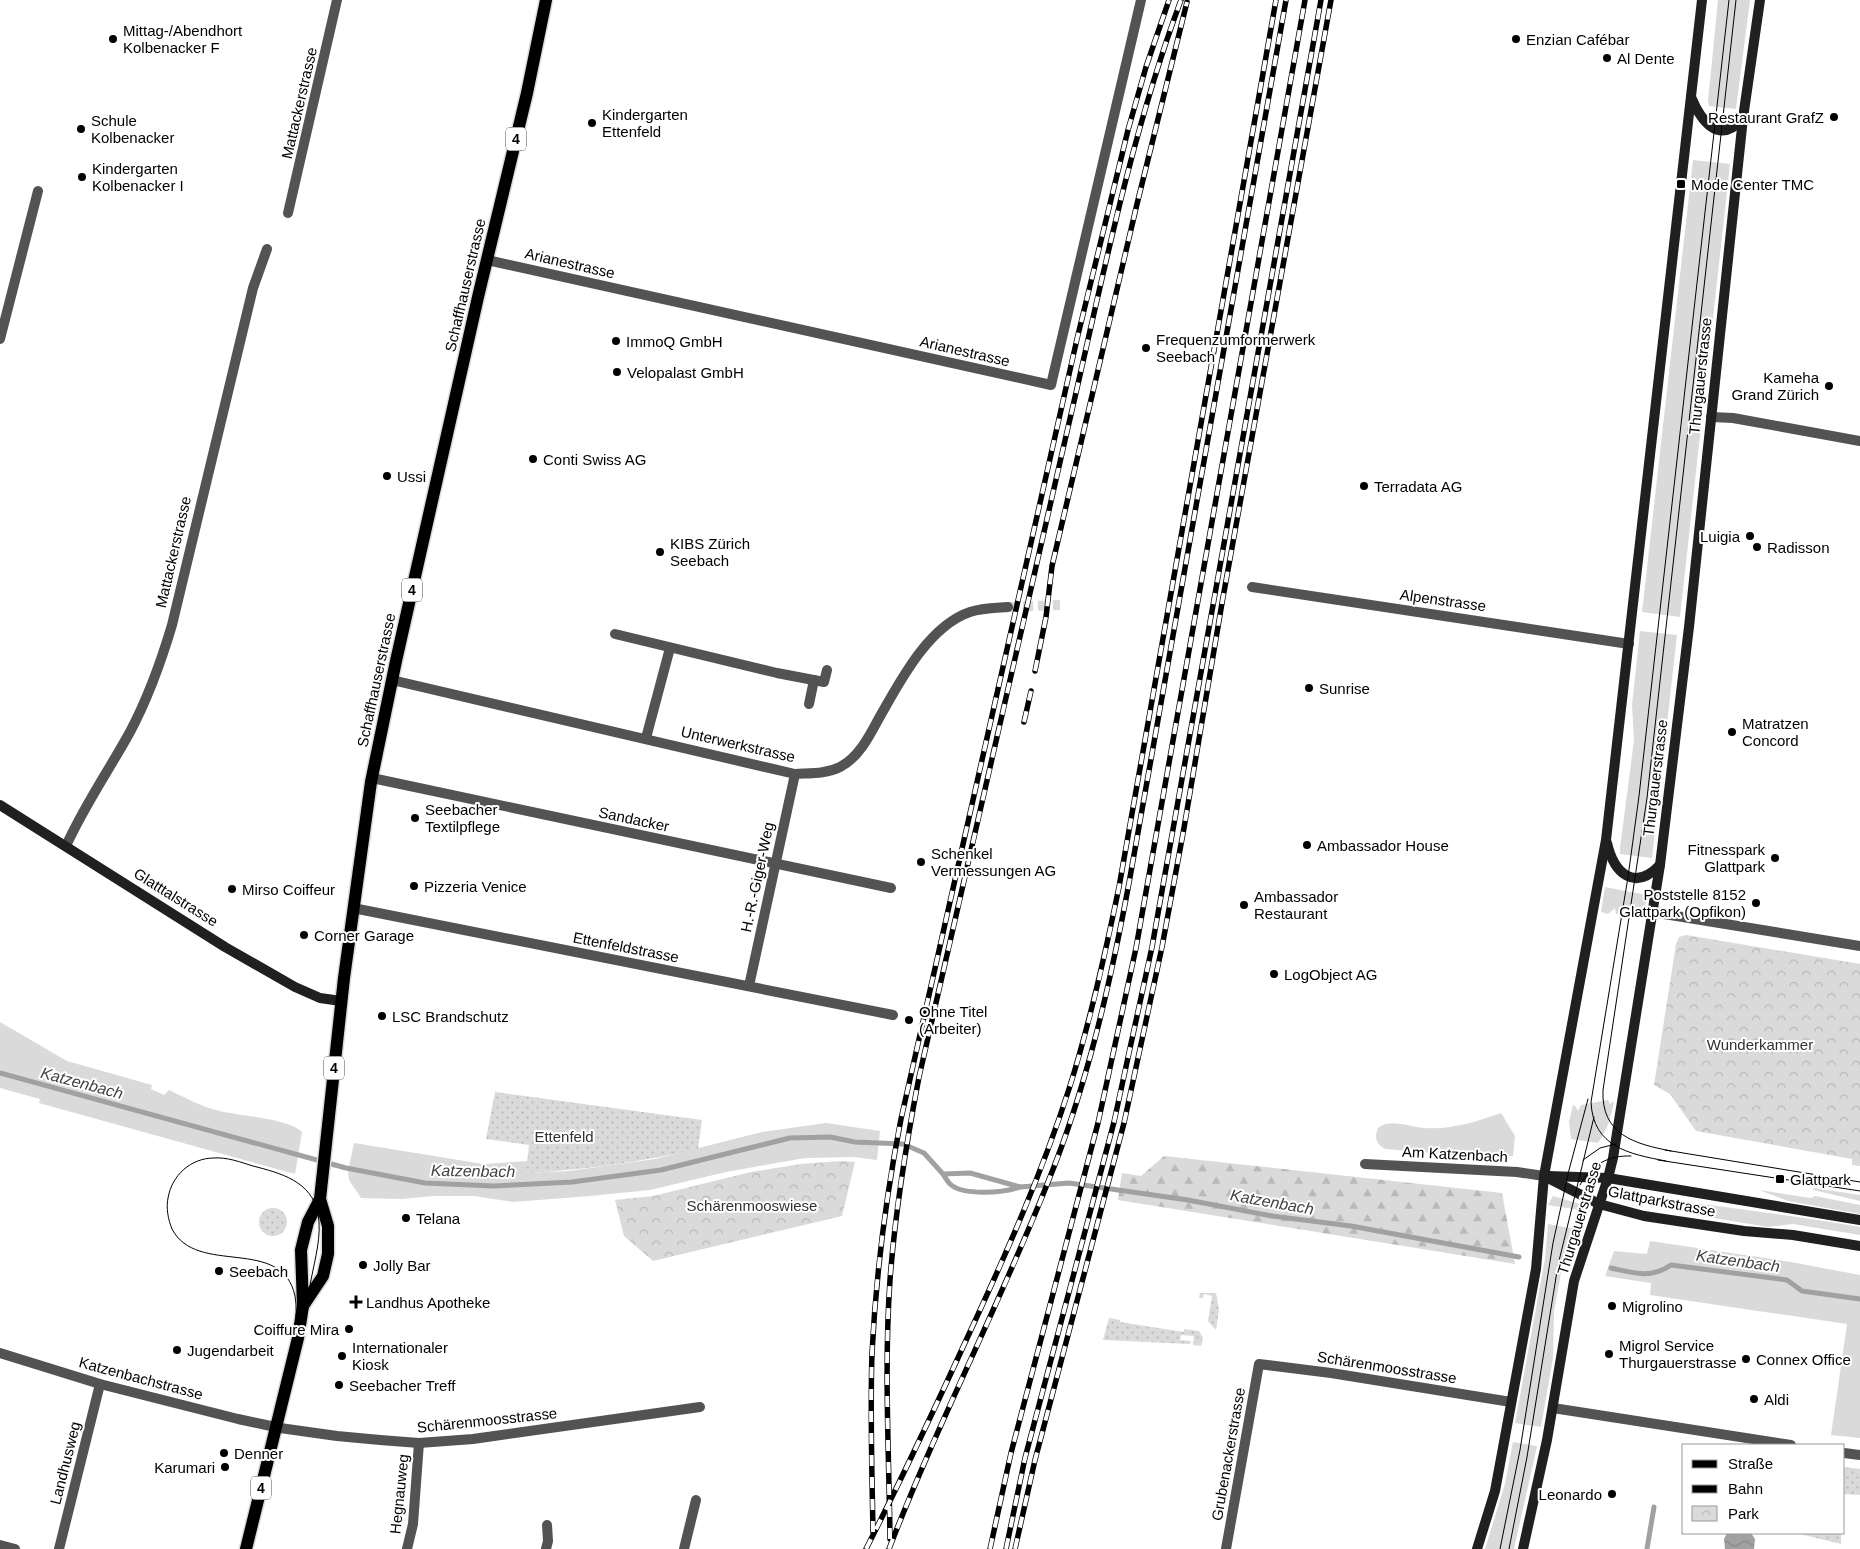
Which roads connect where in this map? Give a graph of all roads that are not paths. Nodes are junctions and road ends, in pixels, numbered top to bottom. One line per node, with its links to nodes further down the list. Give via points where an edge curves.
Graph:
1 (337, 0): 9 (street, Mattackerstrasse)
2 (546, 0): 11 (main road, Schaffhauserstrasse / 4)
3 (1142, 0): 11 (street, Arianestrasse, via 1051,385)
4 (1702, 0): 6 (main road, Thurgauerstrasse)
5 (1760, 0): 7 (main road, Thurgauerstrasse)
6 (1691, 96): 7 (main road, via 1701,116 1714,129 1727,130); 18 (main road, Thurgauerstrasse)
7 (1743, 118): 13 (main road, Thurgauerstrasse)
8 (38, 191): 12 (street)
9 (288, 213)
10 (267, 249): 29 (street, Mattackerstrasse, via 253,288 163,655 134,725)
11 (487, 260): 21 (main road, Schaffhauserstrasse / 4)
12 (0, 339)
13 (1711, 417): 14 (street, via 1733,418); 31 (main road, Thurgauerstrasse)
14 (1860, 441)
15 (1252, 587): 18 (street, Alpenstrasse)
16 (1008, 607): 25 (street, Unterwerkstrasse, via 969,612 945,625 909,670 857,753 840,767 822,773)
17 (615, 634): 19 (street)
18 (1630, 644): 28 (main road, Thurgauerstrasse)
19 (670, 648): 22 (street); 24 (street)
20 (826, 670): 22 (street, via 824,682)
21 (392, 680): 24 (street, Unterwerkstrasse); 26 (main road, Schaffhauserstrasse / 4)
22 (814, 680): 23 (street)
23 (809, 704)
24 (646, 738): 25 (street, Unterwerkstrasse)
25 (795, 774): 30 (street, H.-R.-Giger-Weg)
26 (372, 778): 30 (street, Sandacker); 33 (main road, Schaffhauserstrasse / 4)
27 (0, 805): 29 (main road, Glatttalstrasse)
28 (1606, 840): 31 (main road, via 1621,874 1642,877); 40 (main road, Thurgauerstrasse)
29 (66, 846): 37 (main road, Glatttalstrasse, via 301,990 320,998)
30 (775, 865): 32 (street, Sandacker); 36 (street, H.-R.-Giger-Weg)
31 (1660, 865): 34 (main road, Thurgauerstrasse)
32 (891, 888)
33 (354, 908): 36 (street, Ettenfeldstrasse); 37 (main road, Schaffhauserstrasse / 4)
34 (1652, 912): 35 (street); 41 (main road, Thurgauerstrasse)
35 (1860, 946)
36 (748, 986): 38 (street, Ettenfeldstrasse)
37 (341, 1001): 42 (main road, Schaffhauserstrasse / 4)
38 (893, 1015)
39 (1365, 1164): 40 (street, Am Katzenbach)
40 (1544, 1176): 41 (main road, Glattparkstrasse); 43 (main road, Glattparkstrasse); 50 (main road, Thurgauerstrasse, via 1536,1269)
41 (1608, 1178): 43 (main road, Thurgauerstrasse); 44 (main road, Glattparkstrasse)
42 (320, 1199): 46 (main road, Schaffhauserstrasse / 4, via 308,1222 301,1250); 46 (main road, Schaffhauserstrasse / 4, via 328,1226 328,1254 323,1276)
43 (1599, 1204): 45 (main road, Glattparkstrasse, via 1644,1216); 52 (main road, Thurgauerstrasse, via 1574,1281)
44 (1860, 1220)
45 (1860, 1246)
46 (303, 1306): 53 (main road, Schaffhauserstrasse / 4)
47 (0, 1352): 49 (street, Katzenbachstrasse)
48 (1259, 1364): 50 (street, Schärenmoosstrasse); 67 (street, Grubenackerstrasse)
49 (100, 1384): 53 (street, Katzenbachstrasse); 62 (street, Landhusweg)
50 (1511, 1402): 68 (main road, Thurgauerstrasse, via 1495,1491)
51 (700, 1407): 54 (street, Schärenmoosstrasse, via 526,1433)
52 (1553, 1408): 55 (street); 69 (main road, Thurgauerstrasse)
53 (276, 1427): 54 (street, Schärenmoosstrasse); 63 (main road, Schaffhauserstrasse / 4)
54 (419, 1443): 64 (street, Hegnauweg, via 413,1524)
55 (1785, 1444)
56 (1845, 1453): 57 (street)
57 (1860, 1455)
58 (696, 1500): 66 (street)
59 (547, 1524): 65 (street)
60 (0, 1545): 61 (street)
61 (15, 1549)
62 (59, 1549)
63 (246, 1549)
64 (407, 1549)
65 (546, 1549)
66 (684, 1549)
67 (1226, 1549)
68 (1477, 1549)
69 (1523, 1549)

